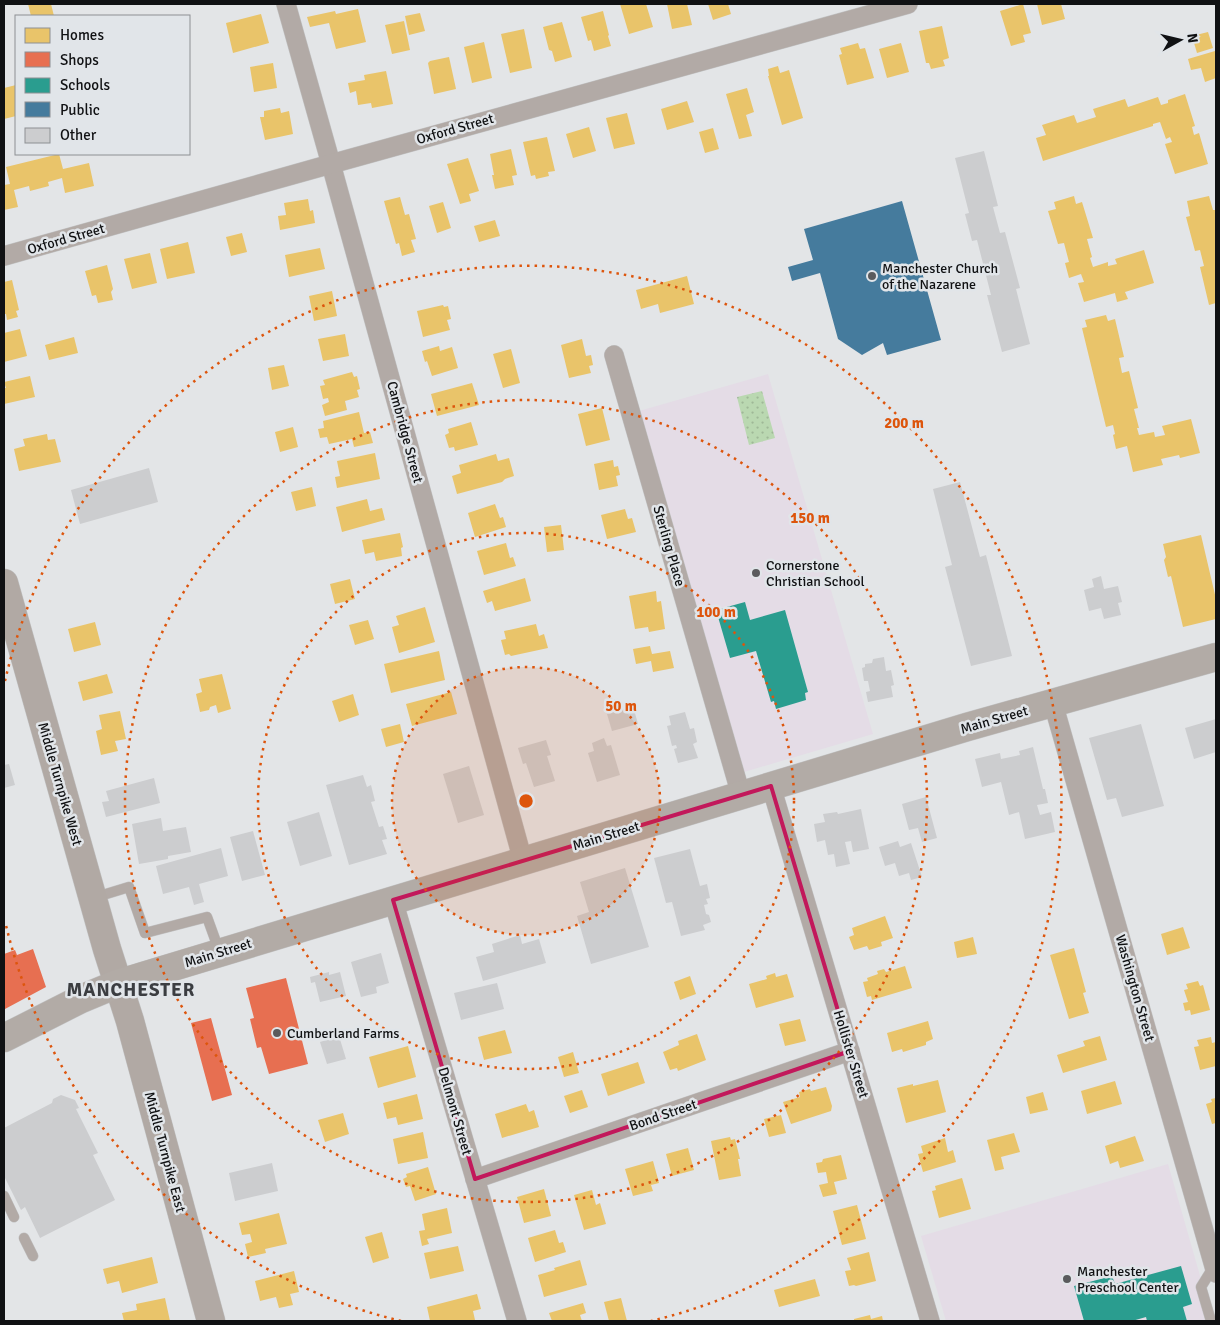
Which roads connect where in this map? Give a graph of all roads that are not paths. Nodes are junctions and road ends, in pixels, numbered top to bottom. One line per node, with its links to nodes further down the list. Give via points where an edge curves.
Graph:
1 (286, 4): 3 (street, Cambridge Street)
2 (908, 4): 3 (street, Oxford Street)
3 (331, 164): 4 (street, Oxford Street); 11 (street, Cambridge Street)
4 (4, 256)
5 (614, 355): 10 (street, Sterling Place)
6 (4, 583): 12 (main road, Middle Turnpike West)
7 (1216, 657): 8 (main road, Main Street)
8 (1053, 703): 9 (main road, Main Street); 23 (street, Washington Street)
9 (771, 786): 10 (main road, Main Street); 17 (street, Hollister Street)
10 (742, 795): 11 (main road, Main Street)
11 (523, 861): 13 (main road, Main Street)
12 (92, 898): 14 (lane, via 128,887 145,933 207,917); 15 (main road, Middle Turnpike West)
13 (393, 900): 14 (main road, Main Street); 18 (street, Delmont Street)
14 (220, 952): 15 (main road, Main Street)
15 (118, 984): 16 (main road, Main Street); 24 (main road, Middle Turnpike East)
16 (4, 1038)
17 (850, 1051): 18 (street, Bond Street); 26 (street, Hollister Street)
18 (475, 1179): 25 (street, Delmont Street)
19 (4, 1196): 20 (lane)
20 (14, 1217)
21 (24, 1238): 22 (lane)
22 (33, 1256)
23 (1215, 1270): 27 (lane, via 1201,1287)
24 (211, 1321)
25 (517, 1321)
26 (930, 1321)
27 (1210, 1321)

